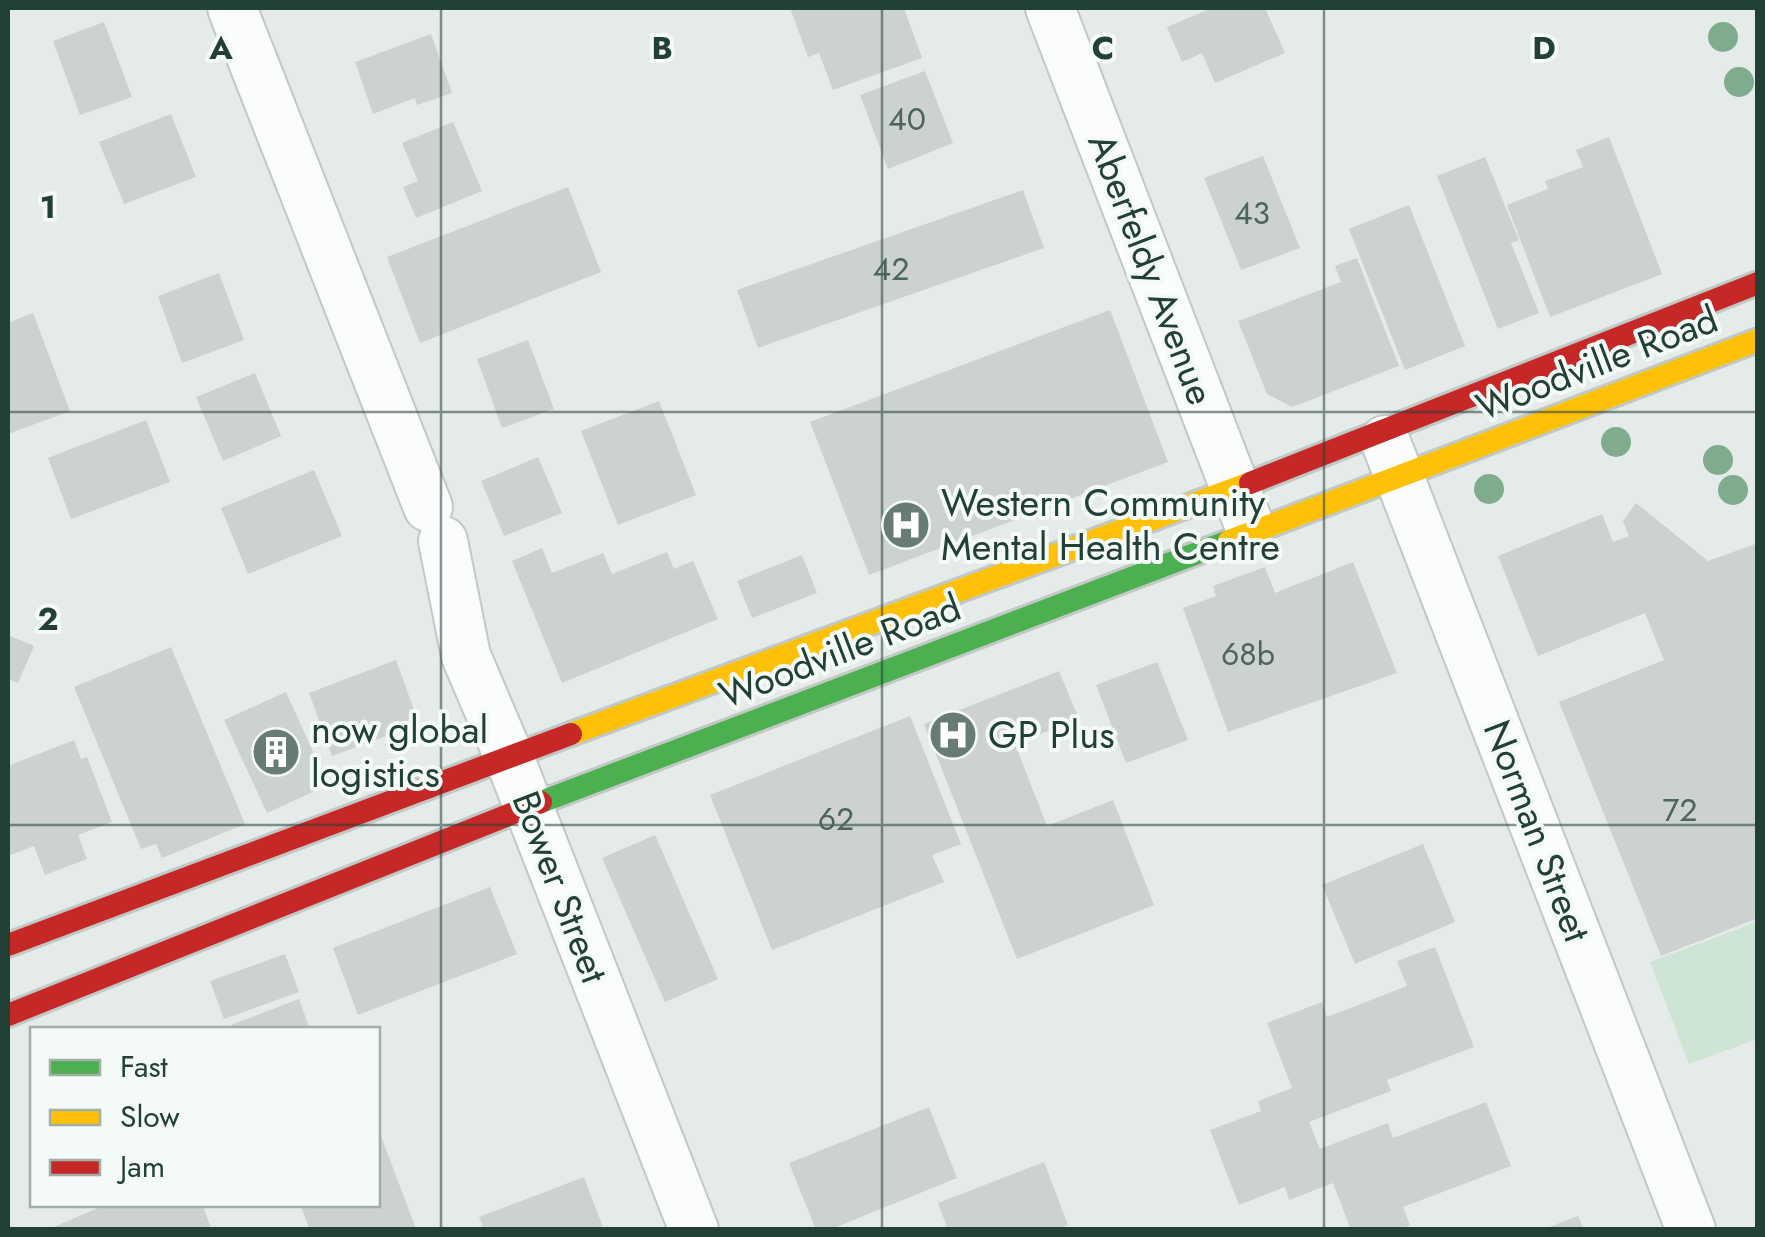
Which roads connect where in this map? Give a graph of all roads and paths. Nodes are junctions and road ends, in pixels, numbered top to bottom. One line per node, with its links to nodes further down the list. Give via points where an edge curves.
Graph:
1 (232, 8): 7 (street, Bower Street, via 435,524 466,656)
2 (1050, 8): 6 (street, Aberfeldy Avenue)
3 (1758, 284): 5 (main road, Woodville Road)
4 (1758, 340): 5 (main road, Woodville Road)
5 (1391, 454): 6 (main road, Woodville Road); 6 (main road, Woodville Road); 12 (street, Norman Street)
6 (1244, 510): 7 (main road, Woodville Road); 8 (main road, Woodville Road)
7 (509, 757): 8 (street, Bower Street); 9 (main road, Woodville Road)
8 (528, 807): 10 (main road, Woodville Road); 11 (street, Bower Street)
9 (8, 946)
10 (8, 1016)
11 (694, 1230)
12 (1691, 1230)

